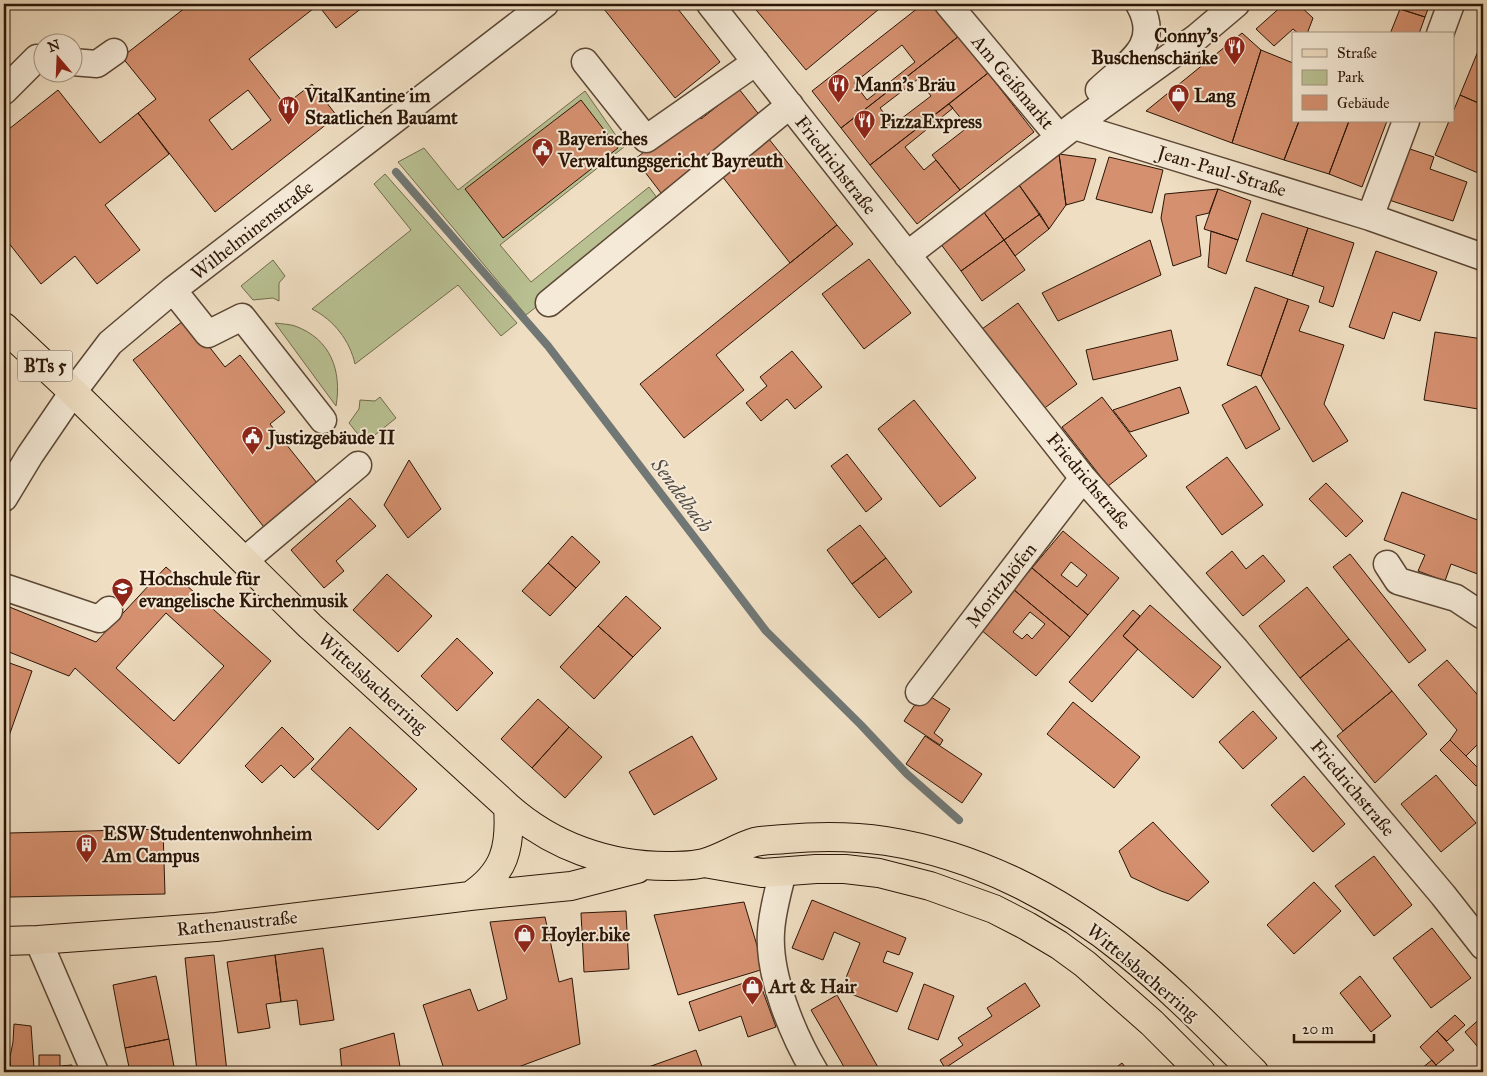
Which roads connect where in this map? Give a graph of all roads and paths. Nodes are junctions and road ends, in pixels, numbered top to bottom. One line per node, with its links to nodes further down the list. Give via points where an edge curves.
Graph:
1 (545, 4): 20 (street, Wilhelminenstraße)
2 (710, 4): 10 (street, Friedrichstraße)
3 (948, 4): 16 (street, Am Geißmarkt)
4 (1139, 4): 16 (street, via 1146,15 1148,32 1142,49 1100,89)
5 (1236, 4): 16 (street, via 1197,37)
6 (1451, 4): 7 (street)
7 (1441, 32)
8 (114, 52): 12 (street, via 97,64)
9 (585, 62): 10 (street, via 646,139)
10 (756, 62): 14 (street, Friedrichstraße)
11 (32, 63): 13 (street)
12 (82, 63)
13 (4, 91)
14 (790, 105): 18 (street, Friedrichstraße); 21 (street)
15 (1406, 122): 17 (street)
16 (1067, 132): 17 (street, Jean-Paul-Straße); 18 (street)
17 (1370, 217): 19 (street, Jean-Paul-Straße)
18 (907, 255): 26 (street, Friedrichstraße)
19 (1483, 257)
20 (173, 290): 23 (street, Wilhelminenstraße, via 110,343); 24 (street, via 208,334 242,317)
21 (549, 303)
22 (4, 327): 23 (main road, Wittelsbacherring / BTs 5)
23 (72, 392): 27 (street, Wilhelminenstraße / BTs 5); 28 (main road, Wittelsbacherring)
24 (322, 420)
25 (358, 465): 28 (street)
26 (1083, 478): 33 (street, Moritzhöfen); 41 (street, Friedrichstraße, via 1236,650)
27 (4, 498)
28 (244, 561): 34 (main road, Wittelsbacherring, via 314,630)
29 (1386, 564): 32 (street, via 1398,581 1456,598)
30 (4, 587): 31 (street, via 99,619)
31 (109, 610)
32 (1483, 616)
33 (919, 692)
34 (508, 807): 36 (main road, Wittelsbacherring, via 538,830 594,856); 38 (main road, via 507,844 500,864 494,877)
35 (704, 863): 36 (main road, Wittelsbacherring); 37 (main road, Wittelsbacherring, via 762,873); 45 (main road, Wittelsbacherring, via 756,842 844,836 936,851 978,866 1004,876 1077,916 1127,953)
36 (648, 866): 38 (main road, Rathenaustraße, via 571,886)
37 (783, 872): 43 (street, via 771,932 773,962 784,1007); 44 (main road, Wittelsbacherring, via 816,868 879,873 930,886 994,909 1059,945 1085,964 1152,1022)
38 (470, 896): 39 (main road, Rathenaustraße, via 216,927)
39 (38, 940): 40 (main road, Rathenaustraße); 42 (street)
40 (4, 941)
41 (1483, 946)
42 (95, 1072)
43 (815, 1072)
44 (1201, 1072)
45 (1254, 1072)

